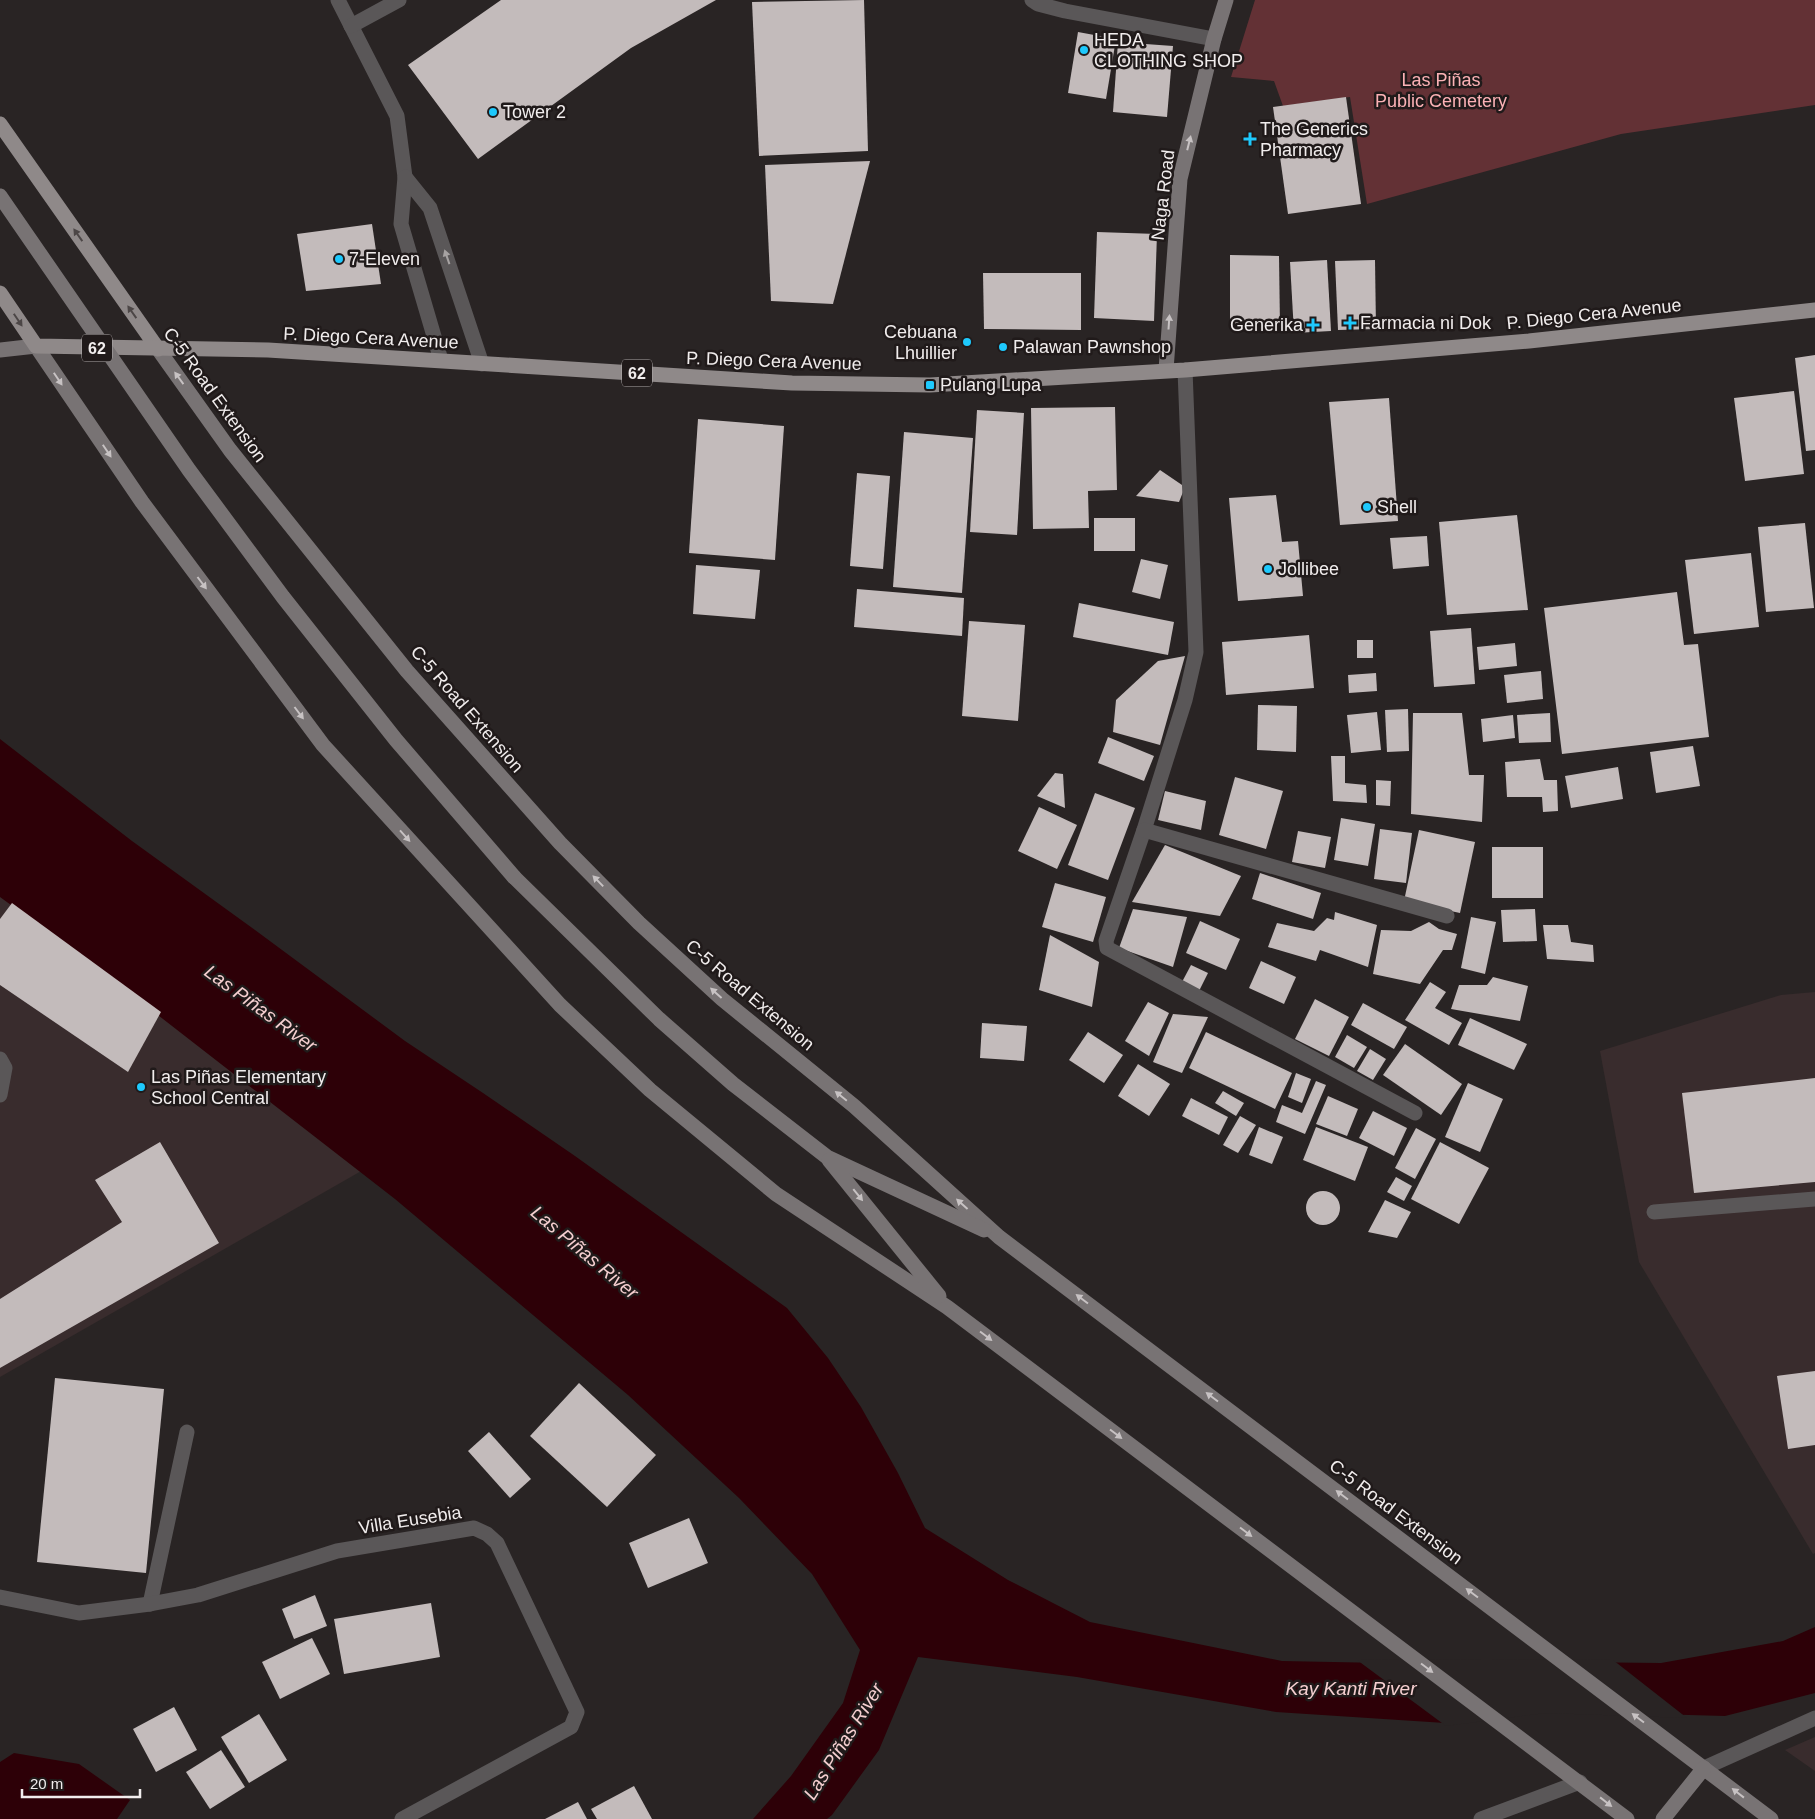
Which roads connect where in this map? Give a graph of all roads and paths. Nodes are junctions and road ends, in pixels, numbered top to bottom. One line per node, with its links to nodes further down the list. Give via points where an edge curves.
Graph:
1 (338, 0): 5 (street)
2 (399, 0): 5 (street)
3 (1032, 0): 6 (street, via 1065,11)
4 (1226, 0): 6 (main road, Naga Road)
5 (351, 26): 8 (street, via 397,116)
6 (1214, 39): 17 (main road, Naga Road, one-way to 6, via 1180,179)
7 (0, 124): 13 (main road, C-5 Road Extension, one-way to 7)
8 (406, 177): 15 (street, via 401,224); 16 (street, one-way to 8, via 430,208)
9 (0, 196): 24 (main road, C-5 Road Extension, bridge, via 189,470 283,597 396,740 514,877 659,1020 733,1084)
10 (0, 293): 12 (main road, C-5 Road Extension, one-way to 12)
11 (1815, 310): 18 (main road, P. Diego Cera Avenue / 62, via 1529,340)
12 (36, 346): 13 (main road, P. Diego Cera Avenue / 62); 14 (main road, P. Diego Cera Avenue / 62); 28 (main road, C-5 Road Extension, one-way to 28, via 142,502 323,745 560,1005 650,1090 776,1194)
13 (158, 348): 15 (main road, P. Diego Cera Avenue / 62, via 268,350); 27 (main road, C-5 Road Extension, one-way to 13, via 854,1106 722,998 640,923 560,842 407,671 230,450)
14 (0, 350)
15 (441, 360): 16 (main road, P. Diego Cera Avenue / 62)
16 (482, 364): 17 (main road, P. Diego Cera Avenue / 62, via 792,383 910,384)
17 (1166, 370): 18 (main road, P. Diego Cera Avenue / 62)
18 (1185, 370): 19 (street, via 1196,652 1185,700)
19 (1144, 830): 20 (street); 23 (street, via 1106,941 1107,948)
20 (1447, 916)
21 (0, 1059): 22 (street, via 5,1068)
22 (0, 1095)
23 (1415, 1113)
24 (827, 1157): 27 (main road, C-5 Road Extension); 28 (main road, C-5 Road Extension, one-way to 28)
25 (1815, 1199): 26 (street)
26 (1654, 1212)
27 (998, 1237): 33 (main road, C-5 Road Extension, one-way to 27)
28 (947, 1307): 34 (main road, C-5 Road Extension, one-way to 34)
29 (187, 1432): 31 (street)
30 (0, 1597): 31 (street, Villa Eusebia, via 79,1613)
31 (150, 1604): 35 (street, Villa Eusebia, via 198,1595 337,1551 474,1528 497,1542 576,1712 574,1721 571,1727)
32 (1815, 1718): 33 (street)
33 (1704, 1768): 38 (main road); 39 (main road, C-5 Road Extension, one-way to 33)
34 (1580, 1782): 36 (street); 37 (main road, C-5 Road Extension, one-way to 37)
35 (402, 1819)
36 (1481, 1819)
37 (1627, 1819)
38 (1663, 1819)
39 (1771, 1819)

